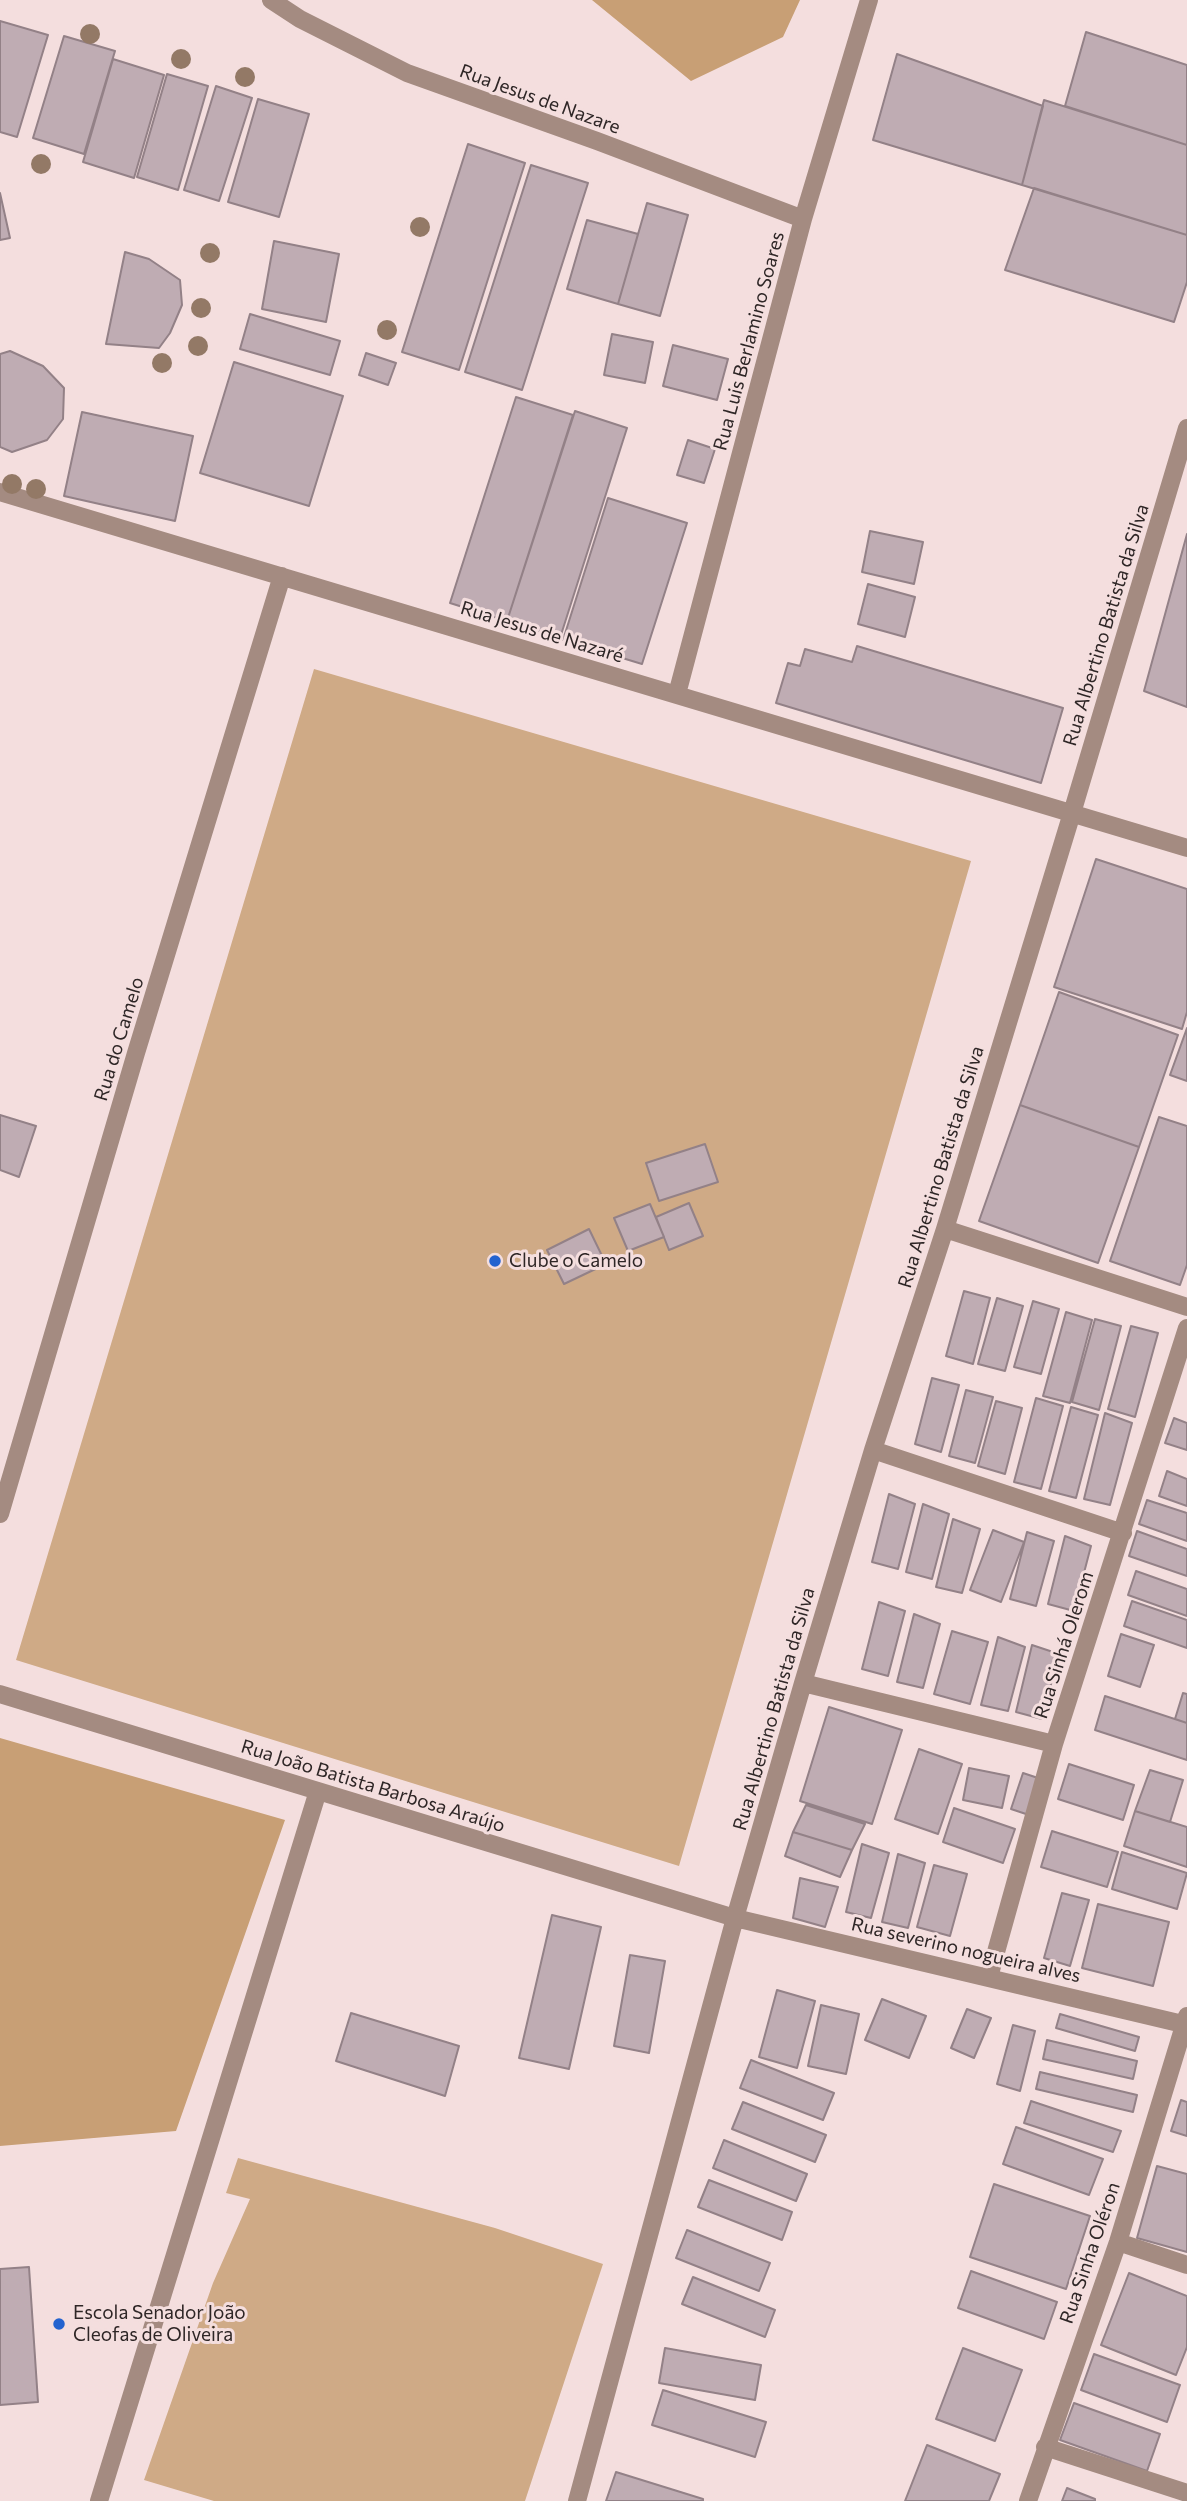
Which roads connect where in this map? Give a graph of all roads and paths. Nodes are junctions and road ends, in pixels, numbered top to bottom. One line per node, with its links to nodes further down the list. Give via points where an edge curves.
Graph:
1 (271, 0): 3 (street, Rua Jesus de Nazare, via 407,73)
2 (869, 0): 3 (street, Rua Luis Berlamino Soares)
3 (803, 219): 8 (street, Rua Luis Berlamino Soares)
4 (1187, 428): 5 (street, Rua Albertino Batista da Silva)
5 (1180, 473): 9 (street, Rua Albertino Batista da Silva)
6 (0, 492): 7 (street, Rua Jesus de Nazaré)
7 (282, 576): 8 (street, Rua Jesus de Nazaré); 15 (street, Rua do Camelo)
8 (677, 694): 9 (street, Rua Jesus de Nazaré)
9 (1072, 813): 10 (street, Rua Jesus de Nazaré); 11 (street, Rua Albertino Batista da Silva)
10 (1187, 848)
11 (945, 1229): 12 (street); 14 (street, Rua Albertino Batista da Silva)
12 (1187, 1307)
13 (1187, 1328): 16 (street, Rua Sinhá Olerom)
14 (873, 1450): 16 (street); 17 (street, Rua Albertino Batista da Silva)
15 (0, 1514)
16 (1123, 1533): 19 (street, Rua Sinhá Olerom)
17 (803, 1683): 19 (street); 21 (street, Rua Albertino Batista da Silva)
18 (0, 1694): 20 (street, Rua João Batista Barbosa Araújo)
19 (1054, 1744): 22 (street, Rua Sinhá Olerom)
20 (318, 1791): 21 (street, Rua João Batista Barbosa Araújo); 28 (street)
21 (735, 1918): 22 (street, Rua severino nogueira alves); 29 (street, Rua Albertino Batista da Silva)
22 (989, 1977): 23 (street, Rua severino nogueira alves)
23 (1186, 2022): 24 (street, Rua Sinha Oléron)
24 (1118, 2242): 25 (street); 26 (street, Rua Sinha Oléron)
25 (1187, 2265)
26 (1045, 2447): 27 (street); 30 (street, Rua Sinha Oléron)
27 (1187, 2493)
28 (99, 2501)
29 (577, 2501)
30 (1028, 2501)

